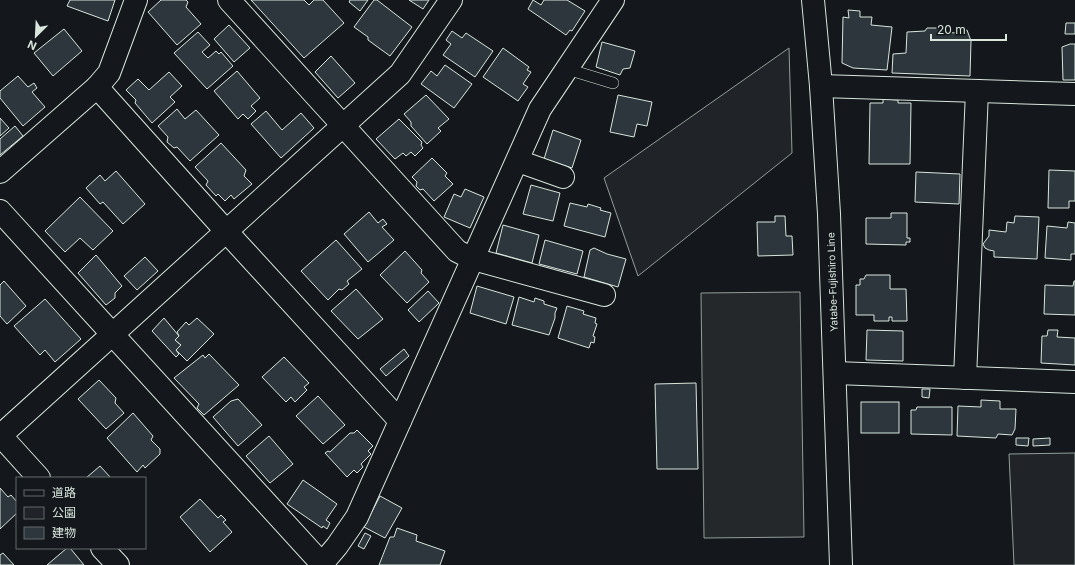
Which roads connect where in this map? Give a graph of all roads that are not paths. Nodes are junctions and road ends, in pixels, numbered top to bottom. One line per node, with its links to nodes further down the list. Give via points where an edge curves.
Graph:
1 (136, 0): 9 (street, via 109,73)
2 (229, 0): 12 (street)
3 (451, 0): 12 (street, via 400,74)
4 (613, 0): 6 (street)
5 (813, 0): 8 (street, Yatabe-Fujishiro Line)
6 (567, 69): 7 (lane); 13 (street, via 540,109)
7 (613, 83)
8 (821, 86): 10 (street); 21 (street, Yatabe-Fujishiro Line)
9 (97, 87): 14 (street); 17 (street)
10 (977, 91): 11 (street); 22 (street)
11 (1075, 94)
12 (343, 126): 17 (street); 18 (street, via 457,251)
13 (518, 161): 15 (street); 18 (street)
14 (0, 172)
15 (563, 177)
16 (0, 211): 20 (street)
17 (226, 231): 20 (street); 24 (street)
18 (472, 260): 19 (street); 24 (street)
19 (604, 295)
20 (113, 334): 25 (street); 28 (street)
21 (835, 373): 22 (street); 30 (street, Yatabe-Fujishiro Line)
22 (965, 378): 23 (street)
23 (1075, 382)
24 (400, 421): 28 (street, via 357,517)
25 (0, 435): 26 (street)
26 (38, 477)
27 (103, 549): 29 (street)
28 (321, 564)
29 (118, 565)
30 (841, 565)

